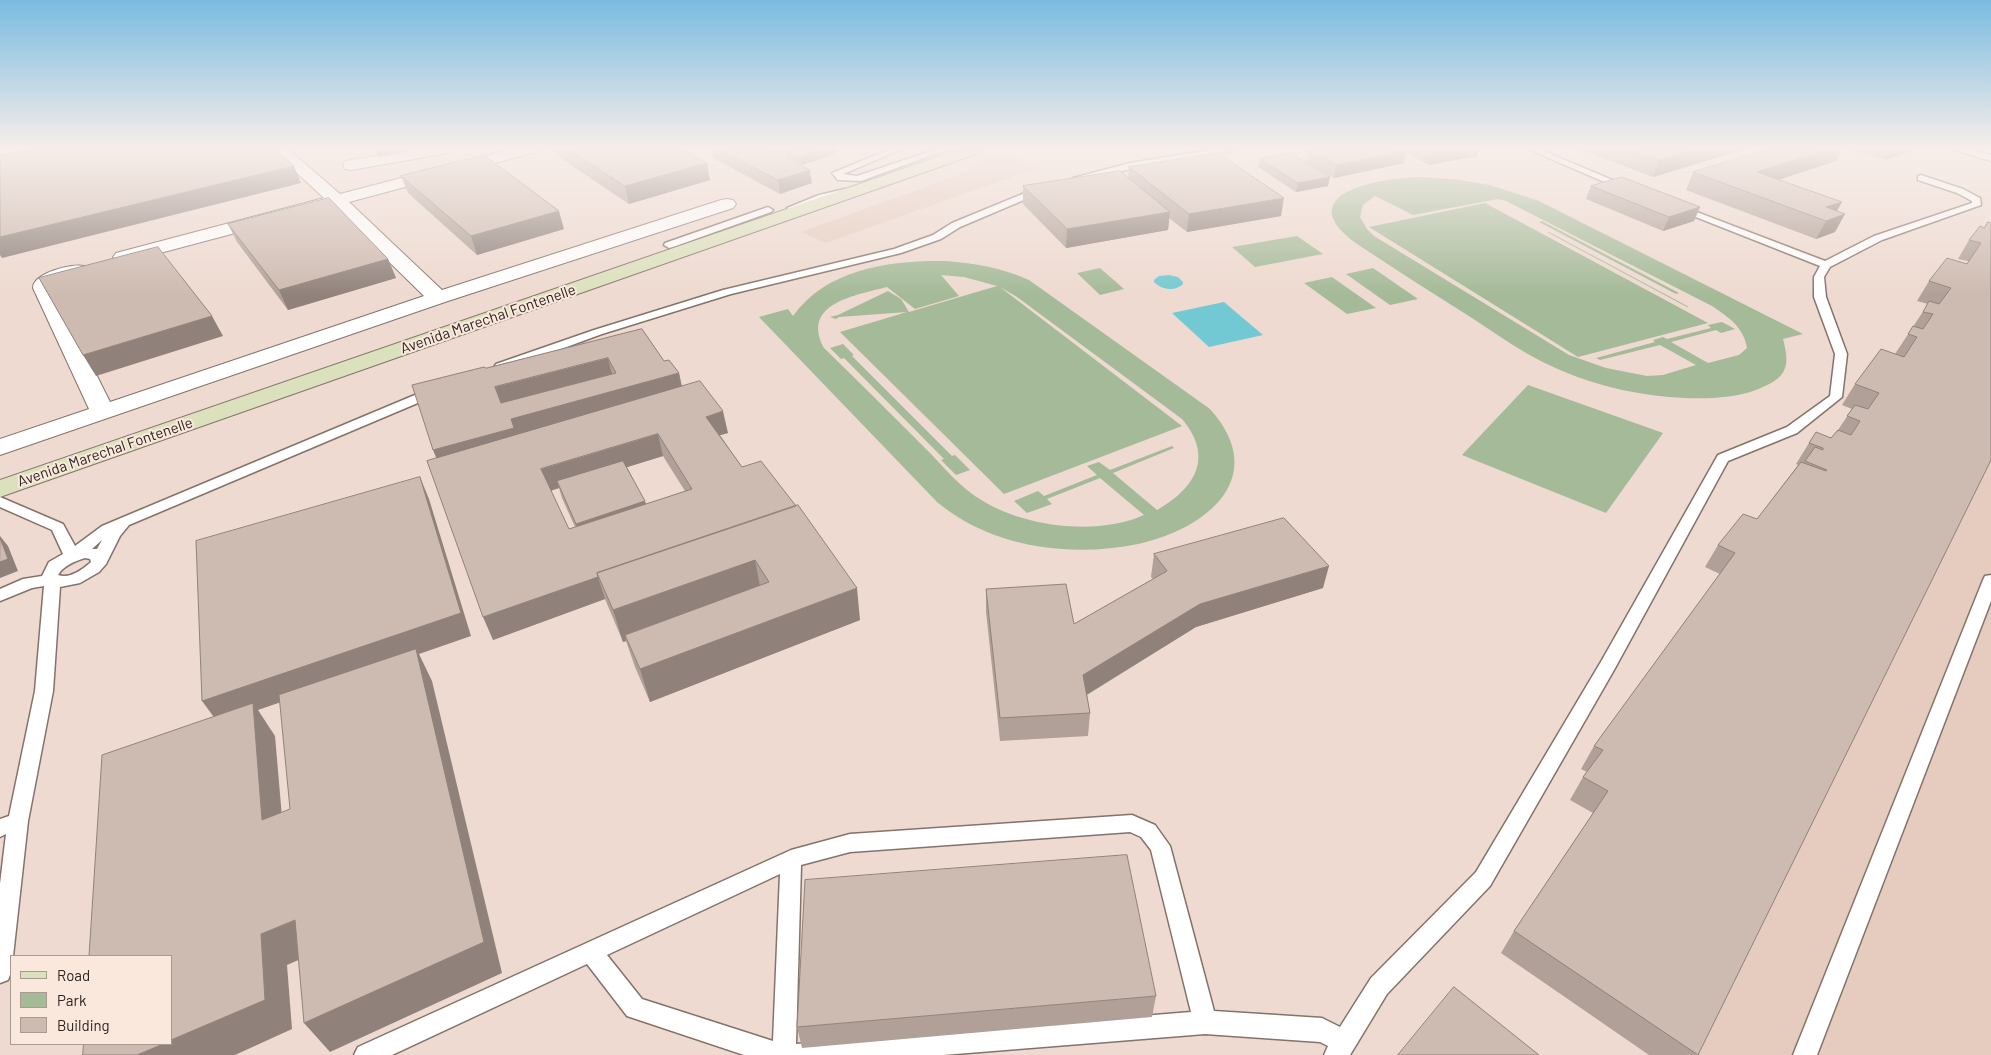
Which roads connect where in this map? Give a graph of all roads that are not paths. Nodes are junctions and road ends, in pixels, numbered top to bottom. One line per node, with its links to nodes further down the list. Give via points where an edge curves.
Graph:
1 (338, 198): 5 (street)
2 (827, 198): 8 (main road, Avenida Marechal Fontenelle)
3 (1019, 198): 12 (lane, via 956,225 937,238 897,251 719,294)
4 (1974, 198): 10 (lane, via 1977,200 1976,205 1878,238)
5 (335, 199): 11 (street); 14 (street, via 96,264 51,278 43,284)
6 (1666, 203): 10 (lane)
7 (727, 204): 11 (street)
8 (763, 216): 9 (lane); 16 (main road, Avenida Marechal Fontenelle)
9 (668, 245)
10 (1826, 265): 29 (lane, via 1819,277 1820,297 1841,354 1836,396 1792,430 1723,458 1483,879 1379,986)
11 (438, 298): 14 (street)
12 (492, 370)
13 (447, 386): 18 (lane)
14 (103, 412): 15 (street)
15 (0, 447)
16 (0, 489)
17 (0, 502): 19 (lane, via 58,527)
18 (131, 519): 19 (lane, via 107,529); 20 (lane, via 114,533)
19 (72, 556): 20 (lane, via 95,554); 21 (lane, via 50,572)
20 (99, 559): 21 (lane, via 98,564 83,576 60,582)
21 (52, 580): 23 (lane, via 29,583); 24 (lane, via 44,691)
22 (1991, 580): 34 (lane)
23 (0, 595)
24 (9, 824): 27 (lane)
25 (792, 859): 26 (lane); 28 (lane, via 850,843 1132,823 1148,831 1160,846); 32 (lane)
26 (591, 951): 30 (lane); 31 (lane, via 635,1008)
27 (0, 972)
28 (1206, 1022): 29 (lane, via 1322,1030); 33 (lane)
29 (1340, 1048)
30 (366, 1055)
31 (780, 1055)
32 (784, 1055)
33 (800, 1055)
34 (1805, 1055)

